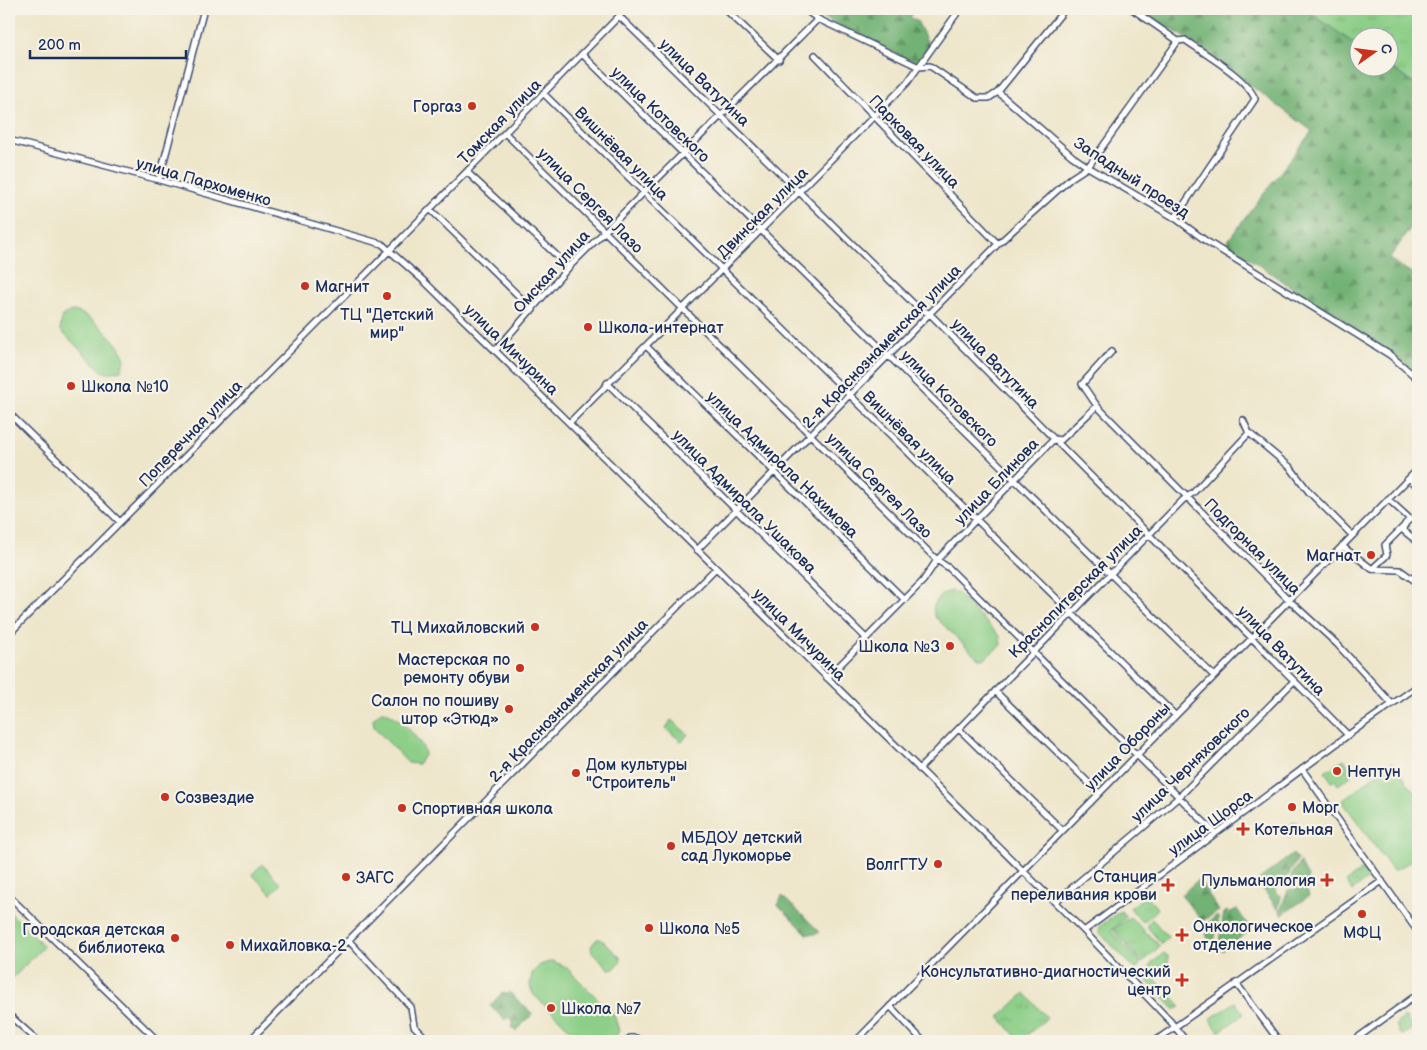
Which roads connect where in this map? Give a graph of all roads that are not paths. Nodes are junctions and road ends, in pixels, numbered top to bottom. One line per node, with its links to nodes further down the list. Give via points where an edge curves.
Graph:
1 (204, 9): 24 (street)
2 (626, 9): 8 (street, Томская улица)
3 (725, 9): 13 (street)
4 (804, 9): 9 (street)
5 (960, 9): 14 (street, Двинская улица)
6 (1065, 9): 15 (street)
7 (1132, 9): 10 (street)
8 (619, 16): 11 (street, Томская улица); 17 (street, улица Ватутина)
9 (818, 19): 13 (street, Омская улица); 14 (street)
10 (1178, 41): 22 (street, 2-я Краснознаменская улица); 28 (street, via 1186,40 1251,89 1255,99)
11 (582, 54): 16 (street, Томская улица); 21 (street, улица Котовского)
12 (815, 55): 18 (street, Парковая улица)
13 (779, 60): 17 (street, Омская улица)
14 (919, 67): 15 (street, via 930,66 978,98 989,98); 18 (street, Двинская улица)
15 (998, 92): 22 (street, Западный проезд)
16 (543, 93): 19 (street, Томская улица); 26 (street, Вишнёвая улица)
17 (721, 114): 21 (street, Омская улица); 25 (street, улица Ватутина)
18 (875, 117): 25 (street, Двинская улица); 31 (street, Парковая улица)
19 (505, 133): 23 (street, Томская улица); 30 (street, улица Сергея Лазо)
20 (9, 140): 24 (street, улица Пархоменко)
21 (683, 154): 26 (street, Омская улица); 29 (street, улица Котовского)
22 (1088, 167): 28 (street, Западный проезд); 31 (street, 2-я Краснознаменская улица, via 1071,178)
23 (467, 172): 27 (street, Томская улица); 33 (street)
24 (160, 180): 32 (street, улица Пархоменко, via 382,244)
25 (800, 192): 29 (street, Двинская улица); 37 (street, улица Ватутина, via 917,307)
26 (643, 193): 30 (street, Омская улица); 34 (street, Вишнёвая улица)
27 (430, 209): 32 (street, Томская улица); 36 (street)
28 (1174, 218): 42 (street, Западный проезд, via 1390,355)
29 (762, 229): 34 (street, Двинская улица); 41 (street, улица Котовского)
30 (605, 232): 33 (street, Омская улица); 35 (street, улица Сергея Лазо)
31 (998, 244): 37 (street, 2-я Краснознаменская улица)
32 (390, 250): 39 (street, улица Мичурина); 61 (street, Поперечная улица)
33 (569, 267): 36 (street, Омская улица)
34 (722, 269): 35 (street, Двинская улица); 44 (street, Вишнёвая улица)
35 (682, 308): 38 (street, Двинская улица); 50 (street, улица Сергея Лазо)
36 (533, 310): 39 (street, Омская улица)
37 (930, 314): 41 (street, 2-я Краснознаменская улица); 51 (street, улица Ватутина)
38 (646, 346): 43 (street, Двинская улица); 53 (street, улица Адмирала Нахимова)
39 (495, 351): 48 (street, улица Мичурина)
40 (1112, 351): 45 (street, via 1082,384)
41 (889, 356): 44 (street, 2-я Краснознаменская улица); 55 (street, улица Котовского)
42 (1418, 379)
43 (608, 384): 48 (street, Двинская улица); 59 (street, улица Адмирала Ушакова)
44 (850, 395): 50 (street, 2-я Краснознаменская улица); 60 (street, Вишнёвая улица)
45 (1097, 406): 51 (street, улица Блинова, via 1061,440); 57 (street, Подгорная улица)
46 (9, 413): 61 (street)
47 (1243, 420): 49 (street)
48 (569, 423): 67 (street, улица Мичурина)
49 (1250, 432): 57 (street, Краснопитерская улица); 64 (street, via 1290,467 1309,492)
50 (812, 434): 53 (street, 2-я Краснознаменская улица); 68 (street, улица Сергея Лазо)
51 (1054, 439): 55 (street, улица Блинова); 63 (street, улица Ватутина)
52 (1418, 469): 54 (street, улица Обороны)
53 (775, 472): 59 (street, 2-я Краснознаменская улица); 73 (street, улица Адмирала Нахимова)
54 (1409, 478): 56 (street); 58 (street, улица Обороны)
55 (1014, 479): 60 (street, улица Блинова); 71 (street, улица Котовского)
56 (1418, 487)
57 (1188, 498): 63 (street, Краснопитерская улица); 74 (street, Подгорная улица)
58 (1388, 499): 62 (street, via 1410,519); 64 (street, улица Обороны)
59 (736, 510): 67 (street, 2-я Краснознаменская улица); 77 (street, улица Адмирала Ушакова)
60 (976, 520): 68 (street, улица Блинова); 75 (street, Вишнёвая улица)
61 (120, 522): 76 (street, Поперечная улица)
62 (1405, 524): 65 (street, via 1404,531); 70 (street, via 1385,545 1387,555)
63 (1149, 534): 71 (street, Краснопитерская улица); 78 (street, улица Ватутина)
64 (1352, 535): 66 (street, улица Обороны)
65 (1418, 542)
66 (1342, 546): 70 (street); 74 (street, улица Обороны)
67 (697, 550): 69 (street, улица Мичурина)
68 (937, 560): 73 (street, улица Блинова, via 923,581); 79 (street, улица Сергея Лазо)
69 (716, 568): 81 (street, улица Мичурина); 102 (street, 2-я Краснознаменская улица)
70 (1372, 569): 72 (street, via 1400,570)
71 (1110, 574): 75 (street, Краснопитерская улица); 80 (street, улица Котовского)
72 (1418, 583)
73 (904, 599): 77 (street, улица Блинова)
74 (1289, 600): 78 (street, улица Обороны); 85 (street, Подгорная улица, via 1337,644)
75 (1071, 612): 79 (street, Краснопитерская улица); 86 (street, Вишнёвая улица)
76 (9, 634)
77 (865, 637): 81 (street, улица Блинова)
78 (1253, 637): 80 (street, улица Обороны); 82 (street, улица Ватутина)
79 (1033, 651): 84 (street, Краснопитерская улица); 89 (street, улица Сергея Лазо)
80 (1214, 676): 86 (street, улица Обороны)
81 (827, 678): 90 (street, улица Мичурина)
82 (1294, 681): 88 (street, улица Ватутина); 93 (street, улица Черняховского)
83 (1418, 686): 85 (street, улица Щорса)
84 (996, 691): 87 (street, Краснопитерская улица); 92 (street)
85 (1392, 704): 88 (street, улица Щорса)
86 (1175, 715): 89 (street, улица Обороны)
87 (959, 728): 90 (street, Краснопитерская улица); 94 (street)
88 (1348, 735): 91 (street, улица Щорса)
89 (1136, 754): 92 (street, улица Обороны); 93 (street, улица Сергея Лазо)
90 (919, 769): 96 (street, улица Мичурина)
91 (1302, 769): 95 (street, улица Щорса); 97 (street)
92 (1099, 792): 94 (street, улица Обороны)
93 (1179, 797): 95 (street, улица Сергея Лазо); 99 (street, улица Черняховского)
94 (1062, 830): 96 (street, улица Обороны)
95 (1215, 833): 100 (street, улица Щорса)
96 (1022, 871): 99 (street, улица Мичурина); 105 (street, улица Обороны)
97 (1382, 881): 101 (street); 103 (street)
98 (9, 896): 110 (street)
99 (1055, 902): 100 (street, улица Мичурина)
100 (1084, 931): 107 (street, улица Мичурина)
101 (1418, 932)
102 (349, 941): 111 (street, 2-я Краснознаменская улица); 112 (street, via 411,1007 414,1026)
103 (1236, 982): 107 (street); 118 (street)
104 (1418, 994): 119 (street)
105 (890, 1006): 114 (street, улица Обороны); 115 (street)
106 (9, 1015): 109 (street)
107 (1175, 1026): 116 (street); 117 (street, улица Мичурина)
108 (628, 1040): 113 (street, via 636,1038)
109 (38, 1041)
110 (158, 1041)
111 (249, 1041)
112 (429, 1041)
113 (640, 1041)
114 (856, 1041)
115 (923, 1041)
116 (1155, 1041)
117 (1186, 1041)
118 (1279, 1041)
119 (1353, 1041)

